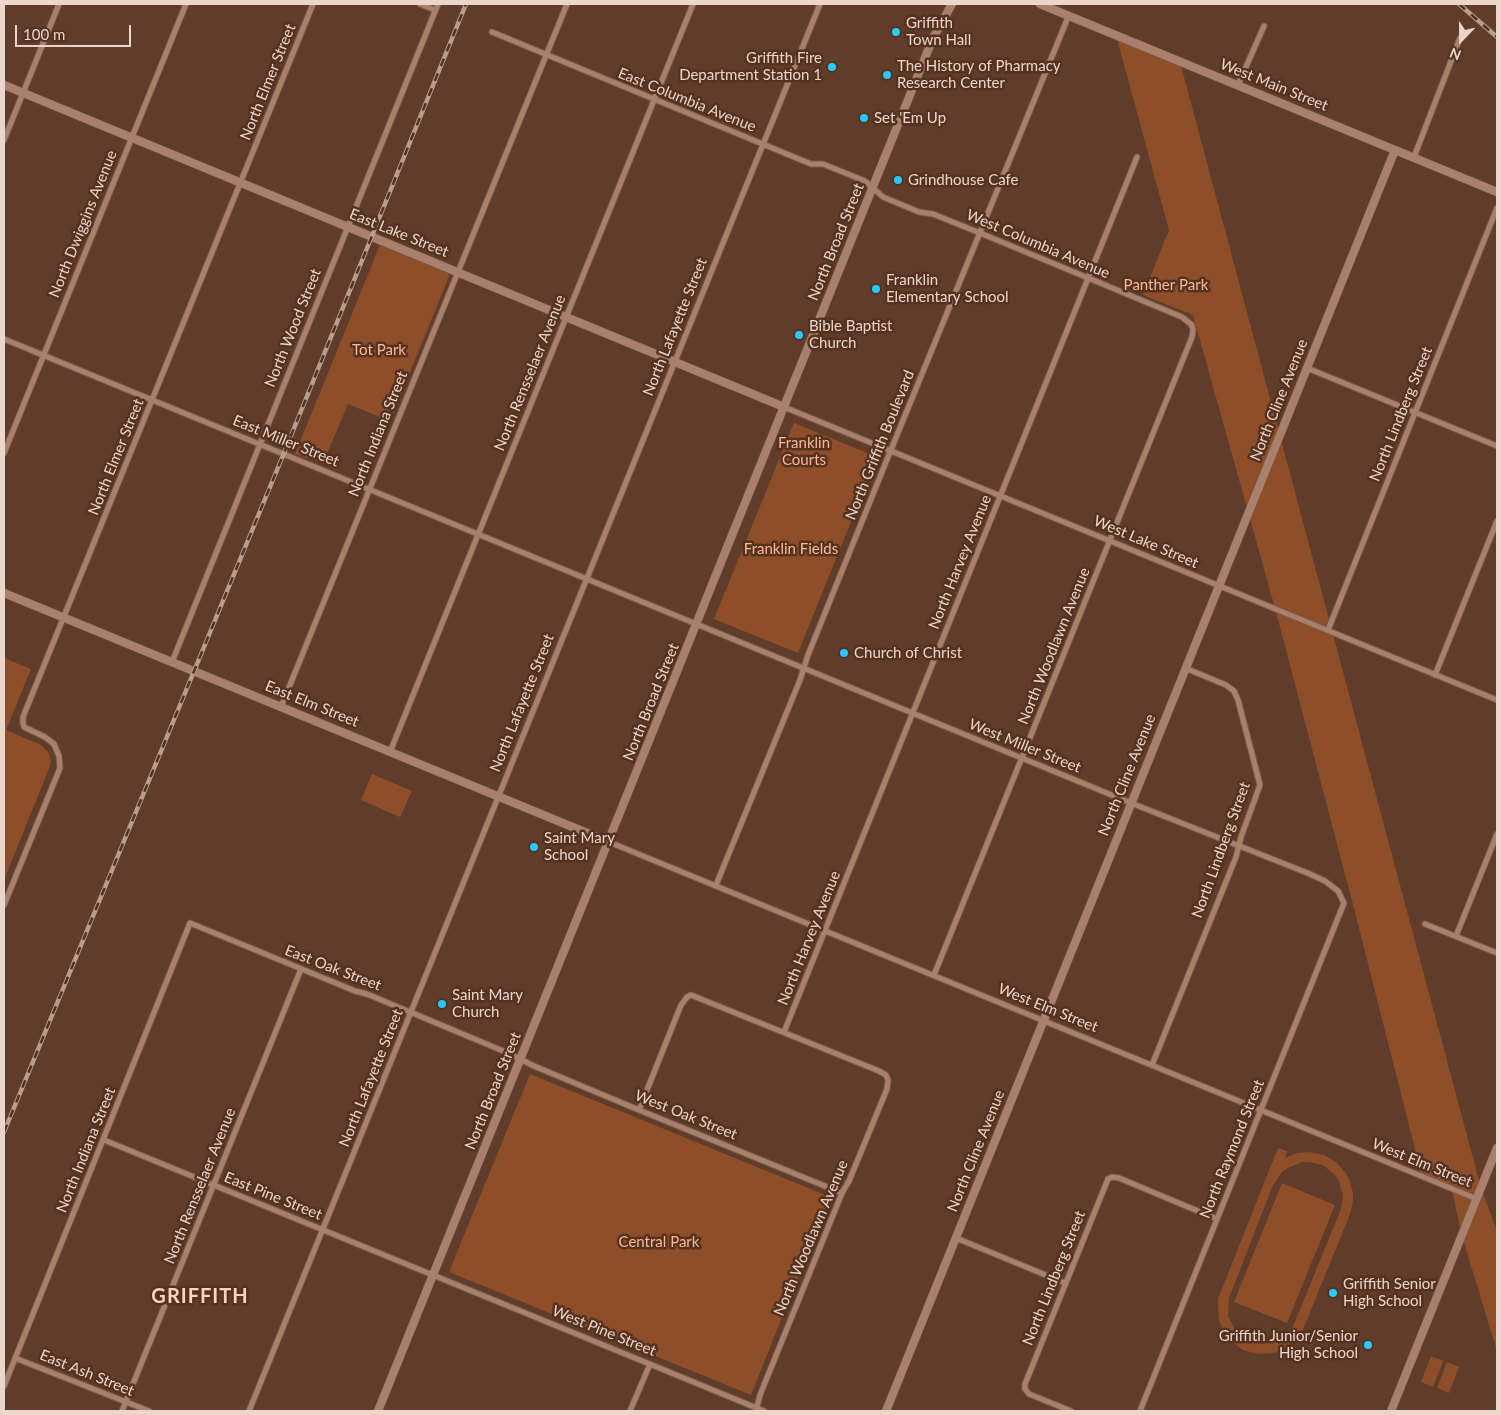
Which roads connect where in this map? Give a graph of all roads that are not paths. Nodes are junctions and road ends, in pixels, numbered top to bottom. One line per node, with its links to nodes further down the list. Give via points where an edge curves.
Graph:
1 (59, 4): 19 (street)
2 (186, 4): 21 (street, North Dwiggins Avenue)
3 (313, 4): 27 (street, North Elmer Street)
4 (420, 4): 11 (street)
5 (438, 4): 11 (street, North Wood Street)
6 (566, 4): 16 (street, North Indiana Street)
7 (693, 4): 20 (street, North Rensselaer Avenue)
8 (820, 4): 23 (street, North Lafayette Street)
9 (952, 4): 28 (street, North Broad Street, via 933,38)
10 (1040, 4): 12 (street, West Main Street)
11 (436, 10): 31 (street, North Wood Street)
12 (1069, 15): 18 (street, West Main Street); 32 (street, North Griffith Boulevard)
13 (1264, 26): 18 (street)
14 (492, 32): 16 (street, East Columbia Avenue)
15 (1460, 38): 26 (street)
16 (546, 55): 20 (street, East Columbia Avenue); 33 (street, North Indiana Street)
17 (4, 85): 19 (street, East Lake Street)
18 (1238, 86): 24 (street, West Main Street)
19 (23, 93): 21 (street, East Lake Street); 22 (street)
20 (654, 100): 23 (street, East Columbia Avenue); 35 (street, North Rensselaer Avenue)
21 (132, 138): 27 (street, East Lake Street); 38 (street, North Dwiggins Avenue)
22 (4, 140)
23 (762, 144): 28 (street, East Columbia Avenue, via 811,164 823,164 865,181); 39 (street, North Lafayette Street)
24 (1395, 150): 26 (street, West Main Street); 40 (street, North Cline Avenue)
25 (1137, 157): 34 (street, North Harvey Avenue)
26 (1414, 157): 29 (street, West Main Street)
27 (240, 183): 31 (street, East Lake Street); 41 (street, North Elmer Street)
28 (872, 188): 32 (street, West Columbia Avenue, via 883,197); 42 (street, North Broad Street)
29 (1497, 192)
30 (1497, 208): 43 (street, North Lindberg Street)
31 (348, 227): 33 (street, East Lake Street); 44 (street, North Wood Street)
32 (980, 233): 34 (street, West Columbia Avenue); 46 (street, North Griffith Boulevard)
33 (457, 271): 35 (street, East Lake Street); 48 (street, North Indiana Street)
34 (1088, 279): 36 (street, West Columbia Avenue, via 1182,317); 49 (street, North Harvey Avenue)
35 (566, 316): 39 (street, East Lake Street); 51 (street, North Rensselaer Avenue)
36 (1193, 326): 52 (street, North Woodlawn Avenue, via 1192,338)
37 (4, 339): 38 (street, East Miller Street)
38 (43, 355): 41 (street, East Miller Street); 47 (street, North Dwiggins Avenue)
39 (674, 361): 42 (street, East Lake Street); 53 (street, North Lafayette Street)
40 (1307, 368): 43 (street); 54 (street, North Cline Avenue)
41 (153, 400): 44 (street, East Miller Street); 56 (street, North Elmer Street)
42 (784, 407): 46 (street, West Lake Street); 57 (street, North Broad Street)
43 (1415, 412): 45 (street); 58 (street, North Lindberg Street)
44 (260, 444): 48 (street, East Miller Street); 59 (street, North Wood Street)
45 (1497, 446)
46 (891, 450): 49 (street, West Lake Street); 60 (street, North Griffith Boulevard)
47 (4, 453)
48 (369, 489): 51 (street, East Miller Street); 64 (street, North Indiana Street)
49 (1001, 496): 52 (street, West Lake Street); 65 (street, North Harvey Avenue)
50 (1497, 521): 62 (street)
51 (478, 534): 53 (street, East Miller Street); 66 (street, North Rensselaer Avenue)
52 (1110, 540): 54 (street, West Lake Street); 67 (street, North Woodlawn Avenue)
53 (586, 579): 57 (street, East Miller Street); 68 (street, North Lafayette Street)
54 (1219, 586): 58 (street, West Lake Street); 61 (street, North Cline Avenue)
55 (4, 593): 56 (street, East Elm Street)
56 (64, 617): 59 (street, East Elm Street); 75 (street, North Elmer Street, via 22,720 26,729 54,744 60,768)
57 (696, 624): 60 (street, West Miller Street); 71 (street, North Broad Street)
58 (1328, 630): 62 (street, West Lake Street)
59 (172, 662): 64 (street, East Elm Street)
60 (804, 668): 65 (street, West Miller Street); 73 (street, North Griffith Boulevard)
61 (1185, 668): 69 (street, North Cline Avenue); 72 (street, North Lindberg Street, via 1229,687 1238,700 1260,784)
62 (1435, 675): 63 (street, West Lake Street)
63 (1497, 700)
64 (281, 707): 66 (street, East Elm Street)
65 (913, 713): 67 (street, West Miller Street); 78 (street, North Harvey Avenue)
66 (390, 752): 68 (street, East Elm Street)
67 (1022, 758): 69 (street, West Miller Street); 82 (street, North Woodlawn Avenue)
68 (498, 796): 71 (street, East Elm Street); 83 (street, North Lafayette Street)
69 (1131, 803): 72 (street, West Miller Street); 84 (street, North Cline Avenue)
70 (1497, 834): 79 (street)
71 (609, 842): 73 (street, West Elm Street); 86 (street, North Broad Street)
72 (1238, 845): 74 (street, West Miller Street, via 1325,881); 87 (street, North Lindberg Street, via 1236,857)
73 (716, 886): 78 (street, West Elm Street)
74 (1341, 895): 89 (street, North Raymond Street, via 1344,903)
75 (4, 905)
76 (190, 923): 81 (street, East Oak Street); 90 (street, North Indiana Street)
77 (1425, 924): 79 (street)
78 (826, 931): 82 (street, West Elm Street); 85 (street, North Harvey Avenue)
79 (1456, 936): 80 (street)
80 (1497, 953)
81 (301, 969): 83 (street, East Oak Street); 92 (street, North Rensselaer Avenue)
82 (934, 975): 84 (street, West Elm Street)
83 (411, 1013): 86 (street, East Oak Street); 96 (street, North Lafayette Street)
84 (1043, 1020): 87 (street, West Elm Street); 97 (street, North Cline Avenue)
85 (784, 1032): 88 (street, via 698,997 687,996); 93 (street, North Woodlawn Avenue, via 886,1075 888,1084)
86 (521, 1059): 88 (street, West Oak Street); 98 (street, North Broad Street)
87 (1152, 1065): 89 (street, West Elm Street)
88 (639, 1110): 93 (street, West Oak Street)
89 (1261, 1110): 94 (street, West Elm Street); 95 (street, North Raymond Street)
90 (104, 1140): 92 (street, East Pine Street); 100 (street, North Indiana Street)
91 (1497, 1148): 94 (street)
92 (213, 1185): 96 (street, East Pine Street); 103 (street, North Rensselaer Avenue)
93 (842, 1192): 104 (street, North Woodlawn Avenue)
94 (1477, 1199): 114 (street)
95 (1217, 1219): 99 (street, North Lindberg Street, via 1118,1178 1110,1178); 113 (street, North Raymond Street)
96 (322, 1230): 98 (street, East Pine Street); 107 (street, North Lafayette Street)
97 (956, 1238): 99 (street); 111 (street, North Cline Avenue)
98 (433, 1275): 101 (street, West Pine Street); 108 (street, North Broad Street)
99 (1065, 1283): 112 (street, North Lindberg Street, via 1025,1381 1025,1389)
100 (15, 1358): 102 (street, North Indiana Street); 103 (street, East Ash Street)
101 (650, 1364): 104 (street, West Pine Street); 109 (street)
102 (4, 1386)
103 (126, 1402): 105 (street, North Rensselaer Avenue); 106 (street, East Ash Street)
104 (756, 1410): 110 (street, West Pine Street)
105 (122, 1411)
106 (148, 1411)
107 (249, 1411)
108 (378, 1411)
109 (630, 1411)
110 (764, 1411)
111 (886, 1411)
112 (1071, 1411)
113 (1140, 1411)
114 (1391, 1411)

